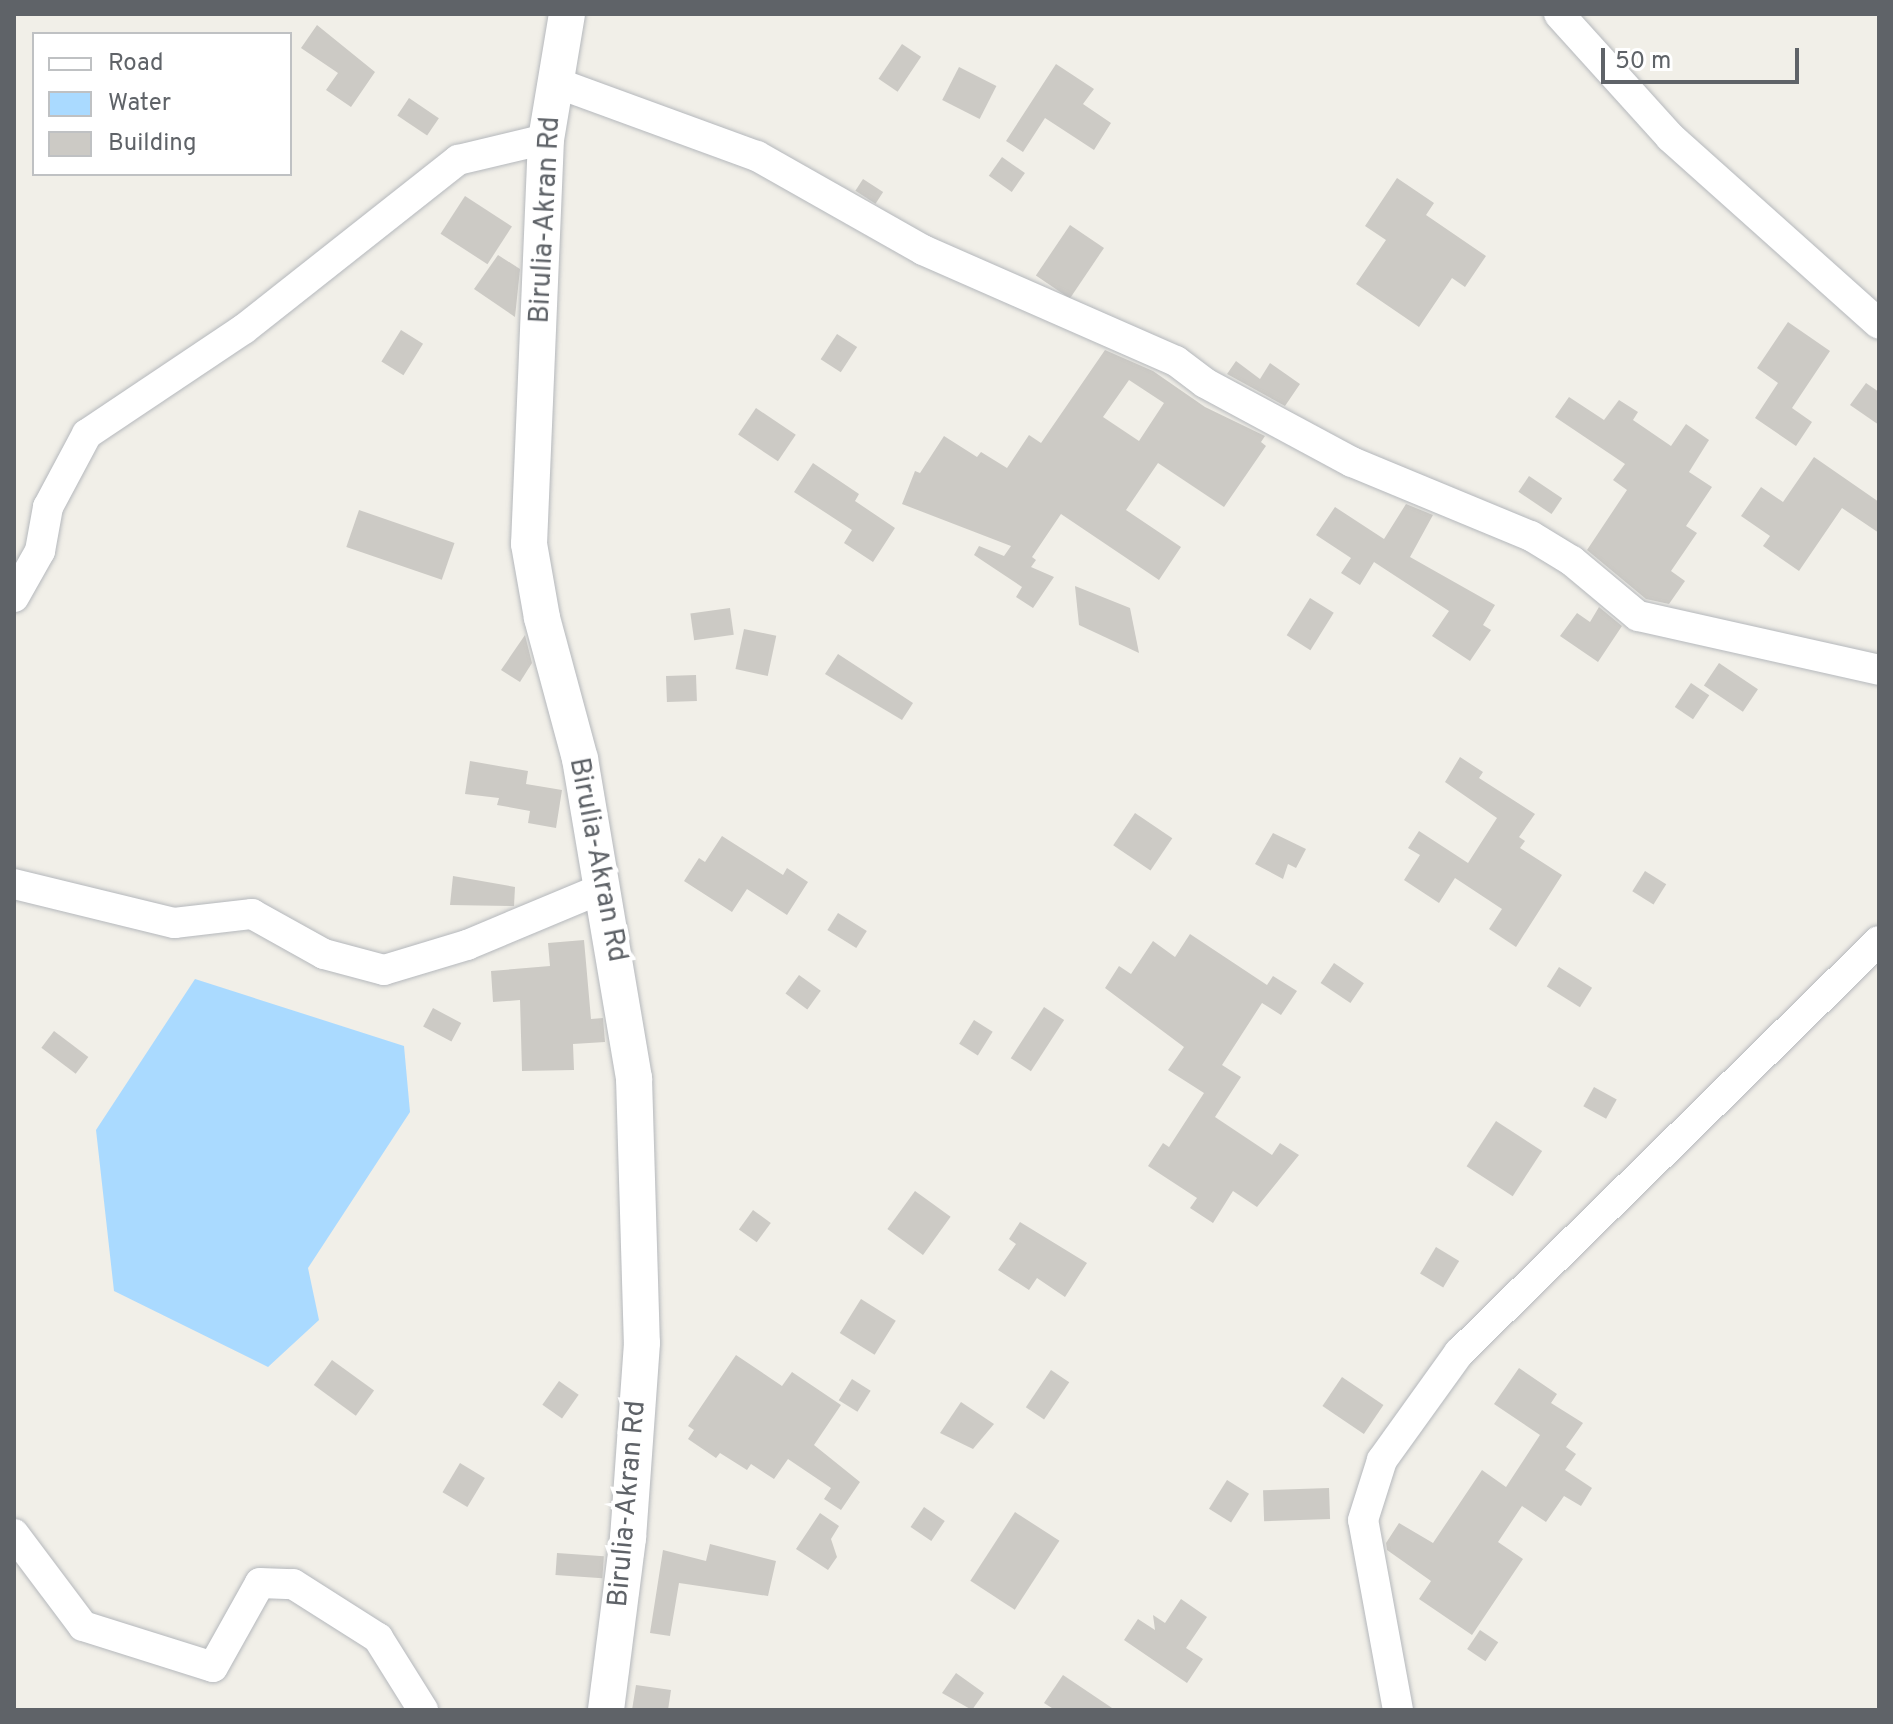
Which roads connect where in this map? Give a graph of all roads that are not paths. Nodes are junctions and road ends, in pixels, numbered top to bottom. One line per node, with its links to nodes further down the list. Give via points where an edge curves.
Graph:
1 (567, 14): 3 (street, Birulia-Akran Rd)
2 (1559, 14): 5 (street, via 1670,137)
3 (557, 83): 4 (street, Birulia-Akran Rd); 7 (street, via 757,156 923,250 1176,361 1205,383 1352,462 1531,536 1572,561 1638,616)
4 (546, 139): 6 (street, via 458,160 244,329 87,434 48,507 40,551); 9 (street, Birulia-Akran Rd, via 529,544 542,618 580,759)
5 (1879, 324)
6 (14, 597)
7 (1879, 670)
8 (14, 884): 9 (street, via 174,923 252,914 324,954 384,970 467,945)
9 (603, 888): 13 (street, Birulia-Akran Rd, via 634,1078 642,1343 628,1538)
10 (1879, 941): 14 (street, via 1459,1353 1382,1460 1363,1520)
11 (14, 1534): 12 (street, via 83,1626 213,1667 260,1583 293,1584 378,1638)
12 (423, 1710)
13 (606, 1710)
14 (1398, 1710)

